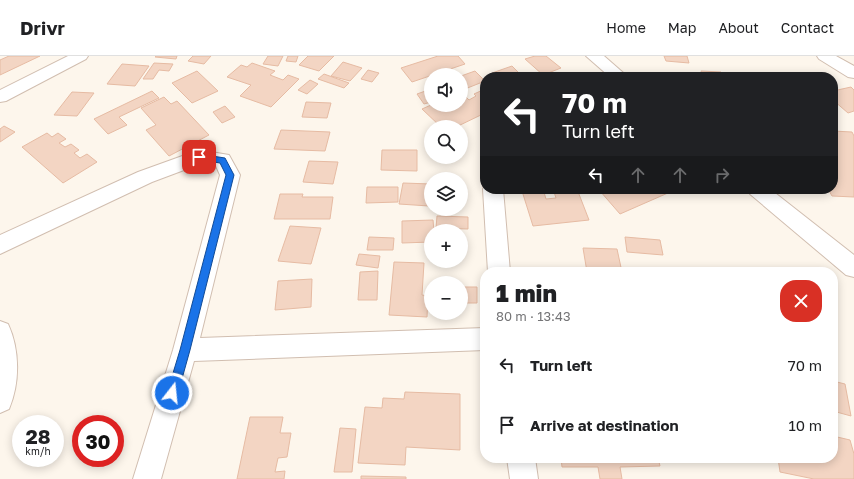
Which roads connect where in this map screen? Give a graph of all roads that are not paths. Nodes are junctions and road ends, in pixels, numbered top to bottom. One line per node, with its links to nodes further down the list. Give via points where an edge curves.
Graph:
1 (80, 56): 6 (street)
2 (594, 56): 4 (street)
3 (825, 56): 5 (street)
4 (614, 72)
5 (854, 73)
6 (0, 97)
7 (493, 194): 10 (street)
8 (763, 194): 11 (street)
9 (0, 245): 14 (street, via 145,177 199,157 222,160 230,175)
10 (499, 267)
11 (854, 268)
12 (0, 332): 15 (street, via 6,362)
13 (480, 340): 14 (street)
14 (185, 350): 17 (street)
15 (0, 400)
16 (522, 463): 18 (street)
17 (147, 479)
18 (524, 479)

